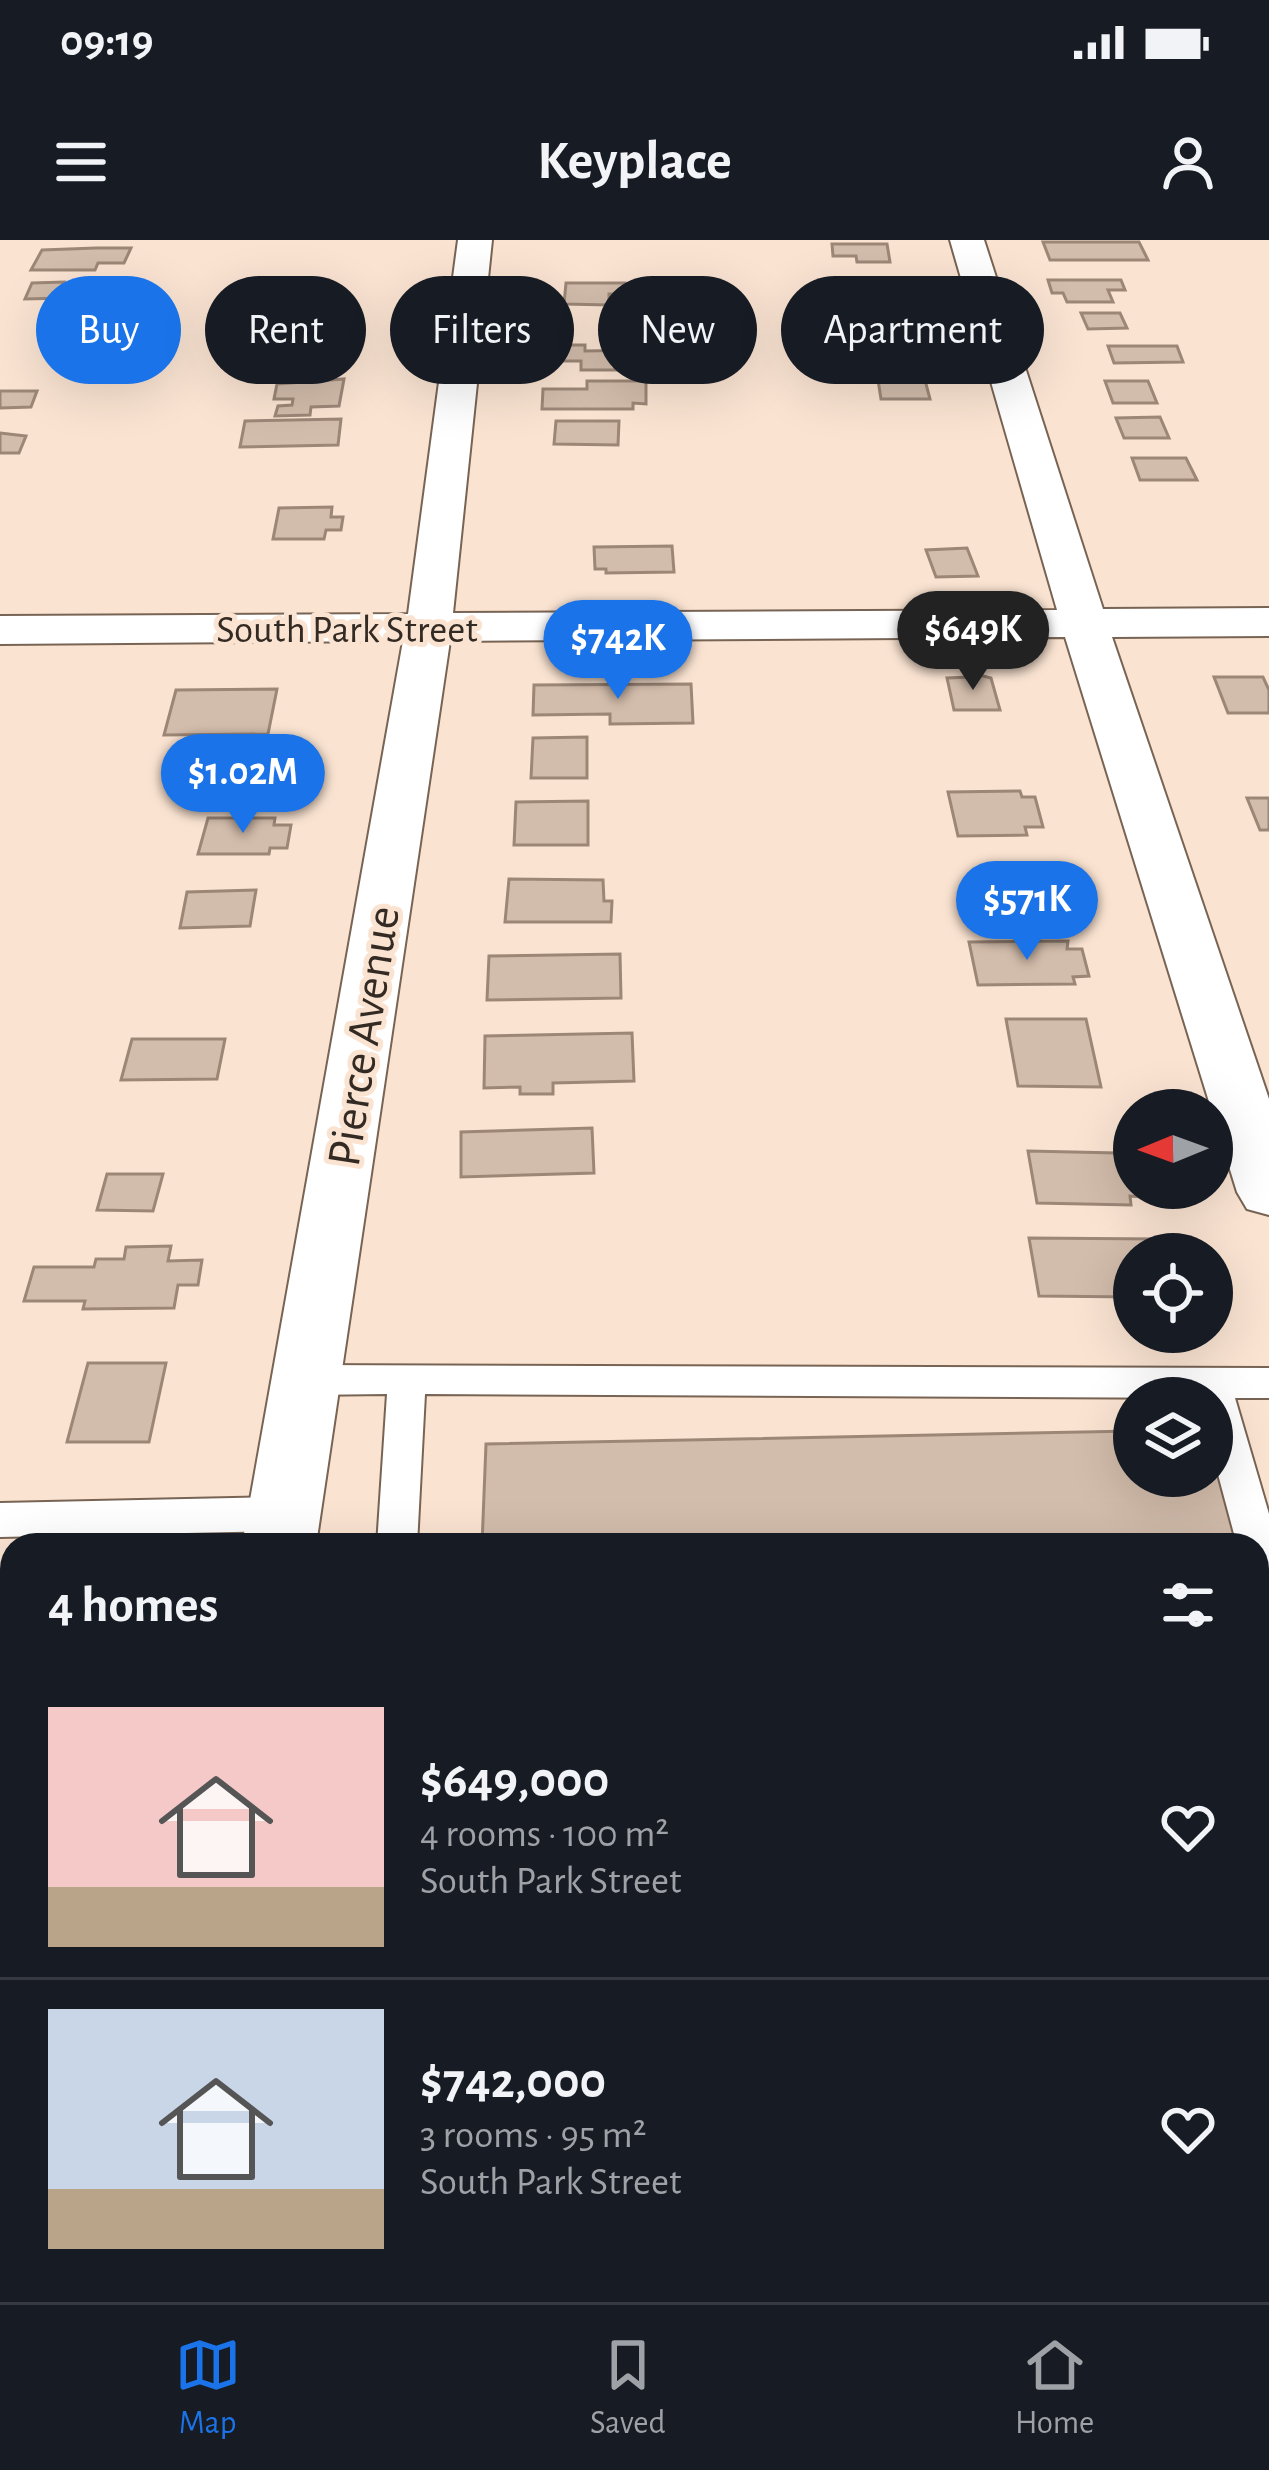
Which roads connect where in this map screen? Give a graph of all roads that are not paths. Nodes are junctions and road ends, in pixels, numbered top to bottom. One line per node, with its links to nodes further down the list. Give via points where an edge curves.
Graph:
1 (475, 240): 5 (street, Pierce Avenue)
2 (967, 240): 4 (street)
3 (1269, 622): 4 (street, South Park Street)
4 (1084, 623): 5 (street, South Park Street); 7 (street)
5 (429, 627): 6 (street, South Park Street); 9 (street, Pierce Avenue)
6 (0, 630)
7 (1269, 1192)
8 (406, 1379): 9 (lane); 10 (lane); 16 (lane)
9 (306, 1381): 15 (street, Pierce Avenue)
10 (1113, 1382)
11 (1233, 1382): 12 (lane)
12 (1269, 1383)
13 (1233, 1457): 17 (lane)
14 (0, 1520): 15 (lane)
15 (281, 1530)
16 (398, 1533)
17 (1254, 1533)

